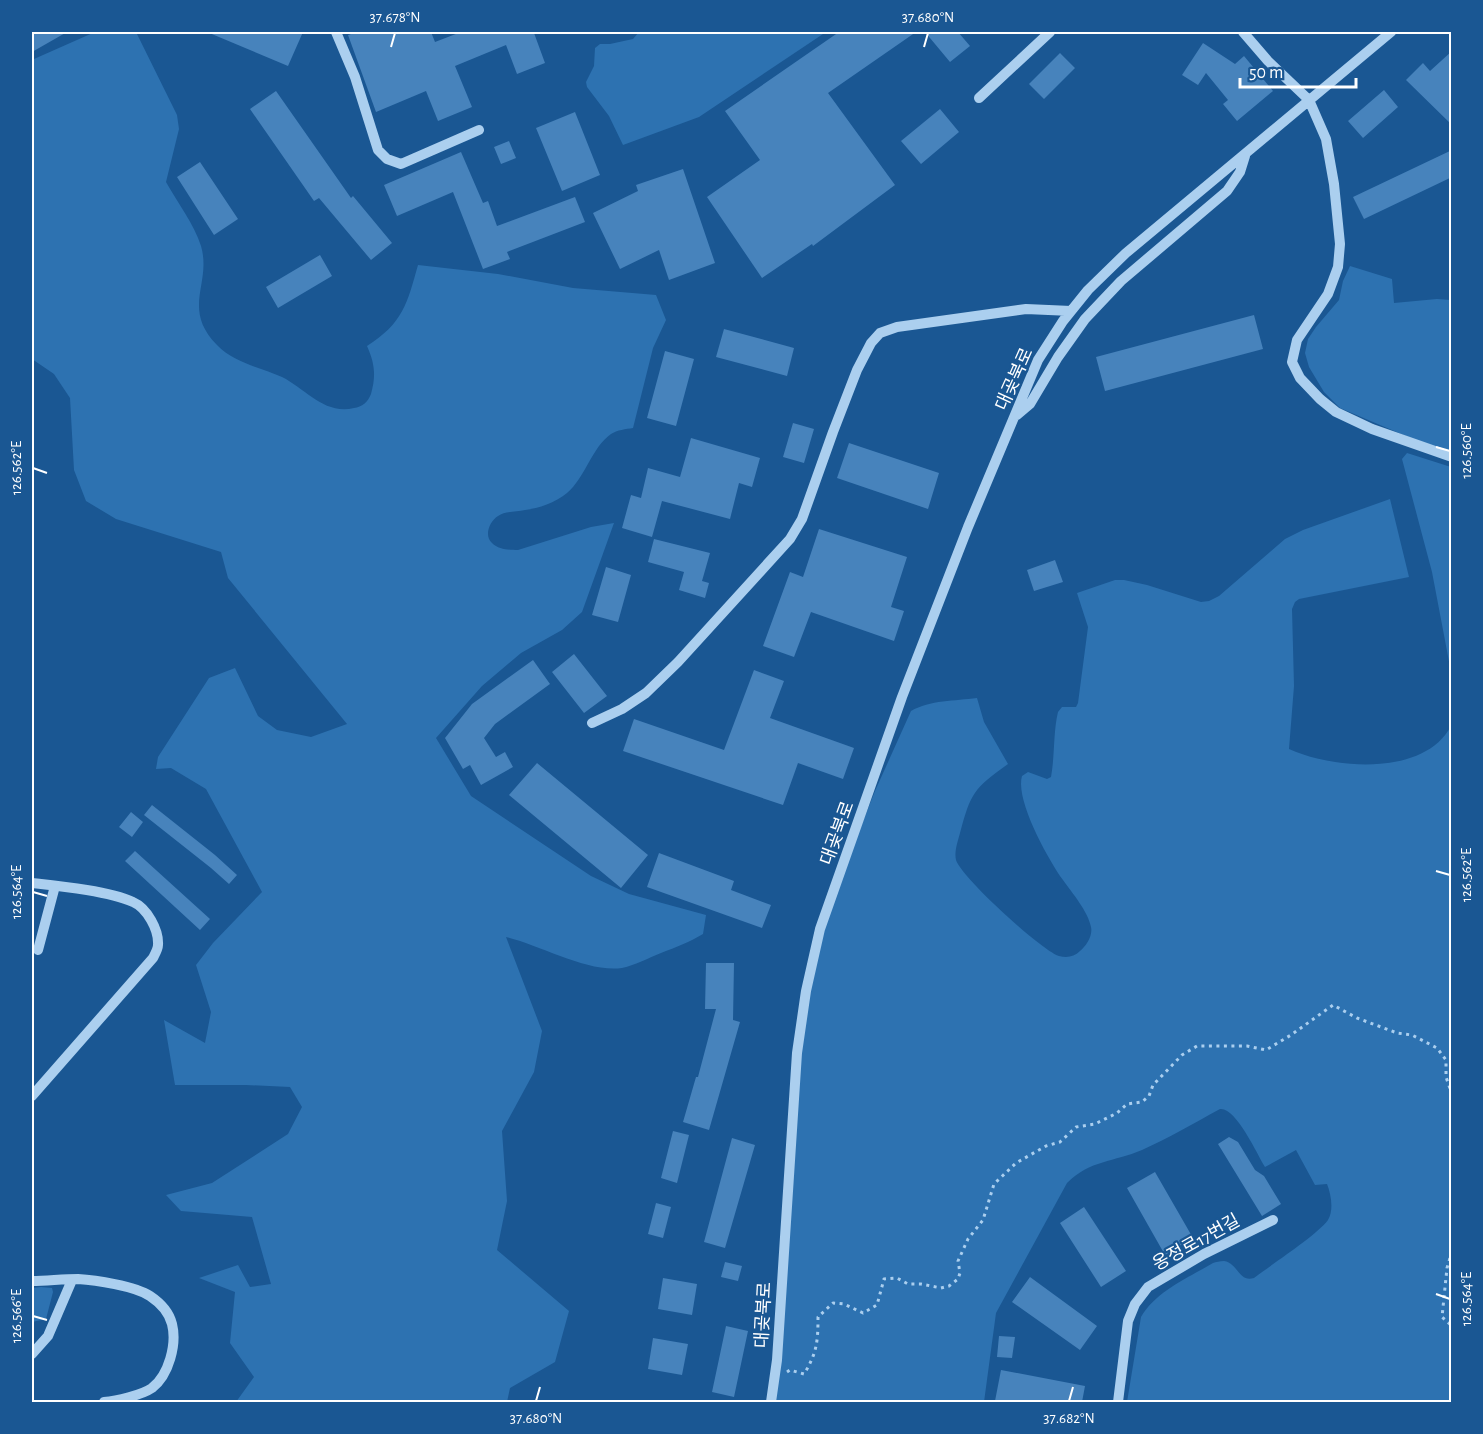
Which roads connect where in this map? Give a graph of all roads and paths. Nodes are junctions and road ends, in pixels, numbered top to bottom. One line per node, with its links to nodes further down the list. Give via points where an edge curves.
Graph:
1 (336, 32): 7 (street, via 378,150 387,159 401,164)
2 (1050, 32): 5 (street)
3 (1243, 32): 6 (street)
4 (1391, 32): 6 (street, 대곶북로)
5 (979, 98)
6 (1309, 100): 8 (street, 대곶북로); 11 (street, via 1326,139 1340,244 1338,267 1328,294 1297,340 1292,362 1300,378 1336,412)
7 (479, 130)
8 (1245, 155): 9 (street, 대곶북로, via 1126,253); 10 (street, via 1240,172 1227,191 1121,281 1085,318 1030,404)
9 (1071, 311): 10 (street, 대곶북로, via 1038,360); 12 (street, via 1026,309 897,327 880,333 857,370 802,519 790,539 646,693)
10 (1014, 417): 25 (street, 대곶북로, via 902,697 820,929 797,1053)
11 (1452, 457)
12 (592, 723)
13 (37, 883): 14 (street); 15 (street)
14 (55, 886): 16 (street); 18 (street, via 135,902 154,924 158,944 153,958)
15 (32, 890)
16 (38, 950)
17 (1452, 1094): 25 (path, via 1446,1060 1437,1048 1333,1005 1266,1050 1197,1046 1182,1055 1142,1102 1126,1104 1095,1124 1076,1127 1060,1142 1028,1155 1005,1172 994,1184 983,1220 958,1261 958,1279 949,1286 884,1279 877,1305 863,1313 833,1303 818,1317 818,1342 804,1374 790,1370 786,1373)
18 (32, 1096)
19 (1273, 1220): 28 (street, 옹정로17번길, via 1148,1287 1134,1304 1128,1321)
20 (1452, 1251): 23 (path, via 1442,1317)
21 (72, 1280): 22 (street); 24 (street, via 48,1336); 26 (street, via 148,1294 165,1309 172,1323 173,1344 166,1369 152,1388)
22 (32, 1281)
23 (1452, 1326)
24 (32, 1354)
25 (777, 1360): 27 (street, 대곶북로)
26 (104, 1402)
27 (771, 1402)
28 (1118, 1402)

